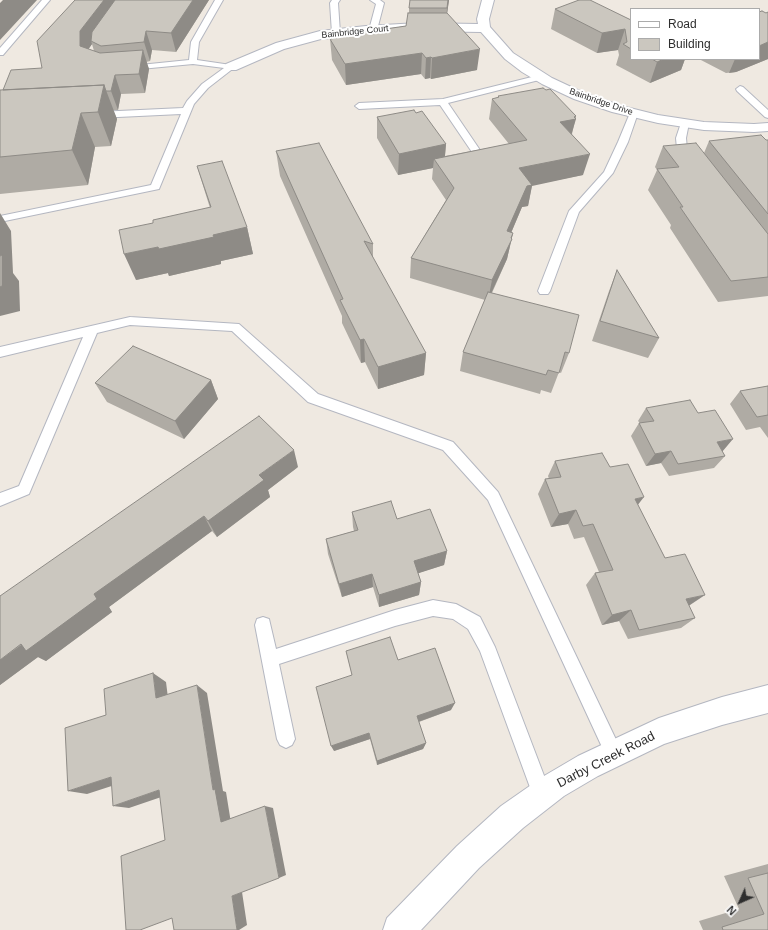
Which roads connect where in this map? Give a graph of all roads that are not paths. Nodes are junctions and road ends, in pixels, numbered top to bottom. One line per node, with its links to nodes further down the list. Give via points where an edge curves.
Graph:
1 (46, 0): 9 (lane)
2 (219, 0): 10 (lane, via 195,42)
3 (336, 0): 8 (lane)
4 (374, 0): 7 (lane, via 380,3)
5 (488, 0): 6 (street, via 482,19)
6 (484, 28): 7 (street, Bainbridge Court, via 418,27); 13 (street, Bainbridge Drive, via 509,56)
7 (373, 30): 8 (street, Bainbridge Court)
8 (336, 33): 11 (street, Bainbridge Court, via 286,44)
9 (0, 53)
10 (193, 62): 11 (lane); 12 (lane)
11 (231, 67): 17 (lane, via 205,86)
12 (120, 68)
13 (540, 77): 15 (lane); 18 (street, Bainbridge Drive, via 579,96)
14 (740, 89): 19 (lane)
15 (443, 102): 16 (lane); 23 (lane)
16 (359, 106)
17 (186, 111): 20 (lane); 25 (lane, via 155,187)
18 (634, 113): 21 (street, Bainbridge Drive); 26 (lane, via 608,173 574,211)
19 (768, 115)
20 (86, 116)
21 (685, 123): 22 (street, Bainbridge Drive, via 704,126); 24 (lane, via 681,138 682,149)
22 (768, 127)
23 (479, 156)
24 (695, 168)
25 (0, 219)
26 (544, 291)
27 (92, 330): 28 (lane); 29 (lane, via 24,490); 34 (lane, via 130,321 234,327 313,398 448,446 493,496)
28 (0, 352)
29 (0, 500)
30 (263, 625): 31 (lane)
31 (270, 658): 33 (lane); 35 (lane, via 433,608 456,612 474,623 487,647)
32 (768, 699): 34 (street, Darby Creek Road, via 659,732)
33 (286, 739)
34 (614, 754): 35 (street, Darby Creek Road, via 588,766)
35 (542, 794): 36 (street, Darby Creek Road, via 468,857)
36 (399, 930)

